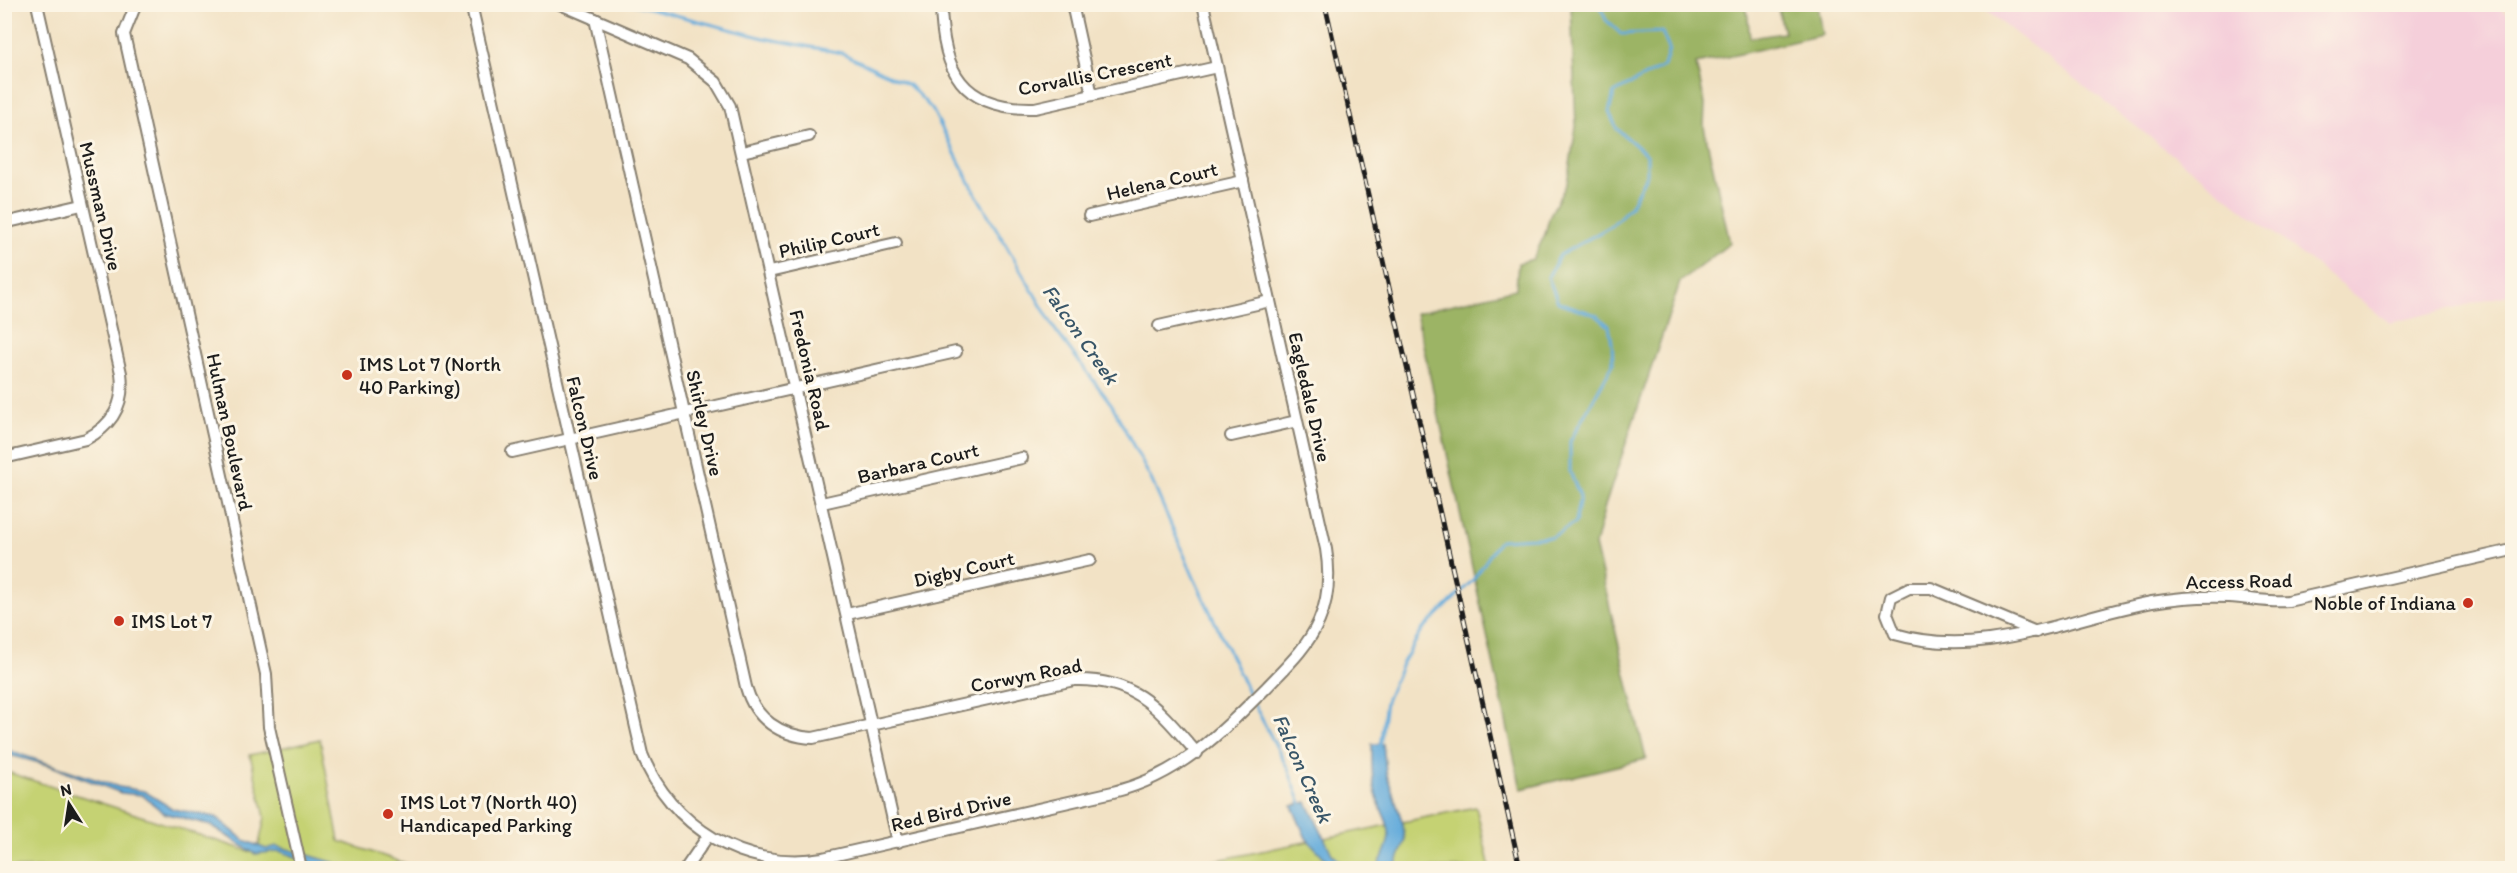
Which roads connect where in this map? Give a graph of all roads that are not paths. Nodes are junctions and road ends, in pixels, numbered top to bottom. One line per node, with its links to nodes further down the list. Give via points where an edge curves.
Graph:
1 (37, 4): 14 (street, Mussman Drive)
2 (136, 4): 39 (street, Hulman Boulevard, via 124,34 266,674 269,727)
3 (471, 4): 26 (street, Falcon Drive)
4 (560, 4): 8 (street, Fredonia Road)
5 (942, 4): 10 (street, Corvallis Crescent, via 942,35 949,62 964,85 978,97 1021,109)
6 (1072, 4): 10 (street)
7 (1203, 4): 9 (street, Eagledale Drive)
8 (595, 19): 12 (street, Fredonia Road, via 676,52 703,69 726,98); 23 (street, Shirley Drive)
9 (1217, 67): 10 (street, Corvallis Crescent); 13 (street, Eagledale Drive)
10 (1092, 95)
11 (810, 136): 12 (street)
12 (742, 152): 18 (street, Fredonia Road)
13 (1243, 181): 15 (street, Helena Court); 19 (street, Eagledale Drive)
14 (82, 205): 16 (street); 28 (street, Mussman Drive, via 121,373 122,395 115,415 86,440)
15 (1089, 216)
16 (4, 223)
17 (896, 243): 18 (street, Philip Court)
18 (769, 272): 22 (street, Fredonia Road)
19 (1270, 301): 20 (street); 24 (street, Eagledale Drive)
20 (1159, 326)
21 (956, 352): 22 (street)
22 (795, 387): 23 (street); 30 (street, Fredonia Road)
23 (684, 413): 26 (street); 35 (street, Shirley Drive, via 753,705 772,726 797,737 822,737)
24 (1297, 421): 25 (street); 36 (street, Eagledale Drive, via 1326,549 1328,586 1323,609 1310,639 1219,736)
25 (1231, 436)
26 (569, 439): 27 (street); 37 (street, Falcon Drive, via 639,747 651,776 667,798)
27 (512, 452)
28 (4, 458)
29 (1022, 458): 30 (street, Barbara Court)
30 (822, 503): 33 (street, Fredonia Road)
31 (2512, 549): 34 (street, Access Road, via 2289,601 2208,597 2152,602)
32 (1090, 560): 33 (street, Digby Court)
33 (847, 614): 35 (street, Fredonia Road)
34 (2036, 632): 34 (street, Access Road, via 1971,643 1916,640 1896,634 1887,614 1891,597 1909,588 1931,588)
35 (872, 725): 36 (street, Corwyn Road, via 1074,680 1093,680 1125,687 1145,698); 38 (street, Fredonia Road)
36 (1197, 753): 38 (street, Red Bird Drive, via 1166,772 1119,791)
37 (708, 836): 38 (street, Red Bird Drive, via 749,854 794,861); 40 (street)
38 (898, 842)
39 (301, 868)
40 (686, 868)

